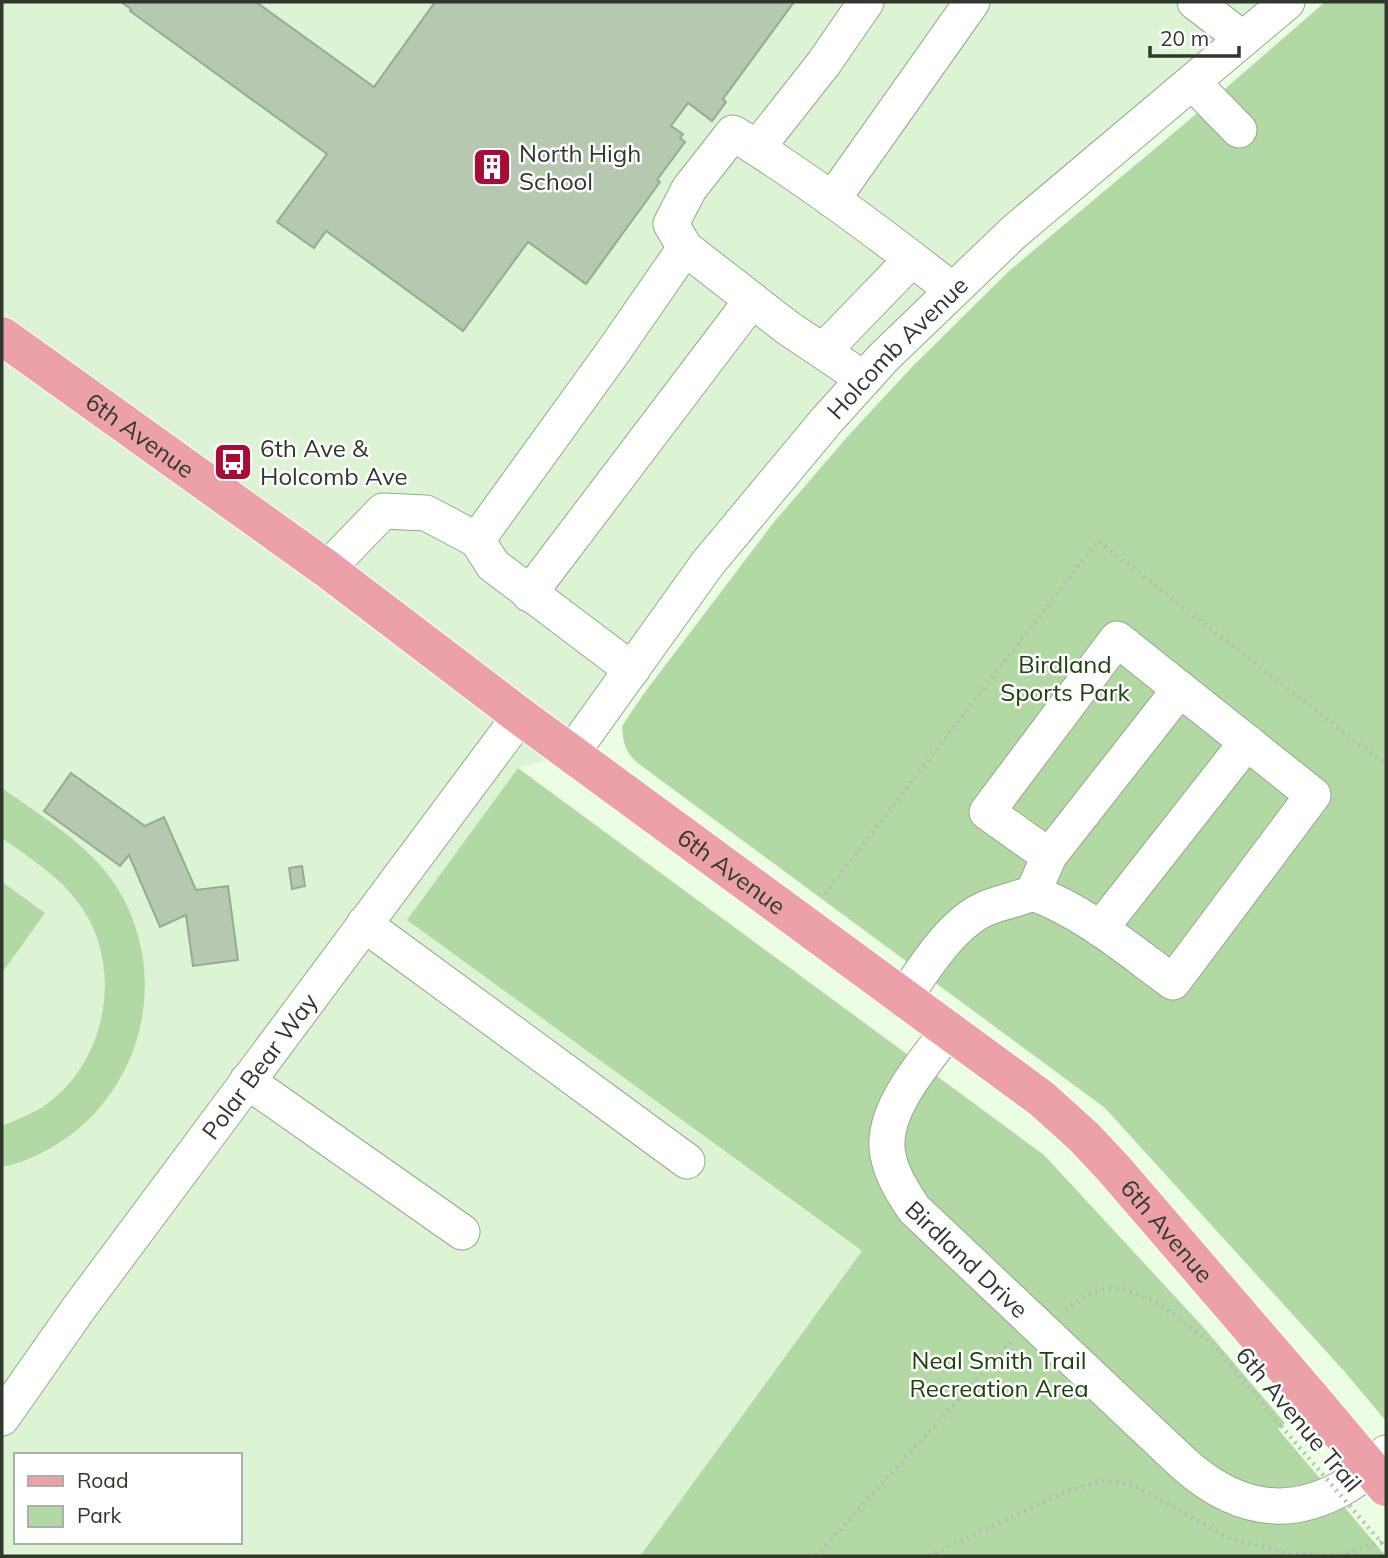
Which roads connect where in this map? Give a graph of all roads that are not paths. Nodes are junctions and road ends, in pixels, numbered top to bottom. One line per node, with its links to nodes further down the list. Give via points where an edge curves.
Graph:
1 (866, 2): 8 (street)
2 (972, 2): 9 (street)
3 (1195, 2): 5 (street)
4 (1287, 2): 5 (street, Holcomb Avenue)
5 (1243, 39): 6 (street, Holcomb Avenue)
6 (1193, 83): 7 (street); 12 (street, Holcomb Avenue, via 1082,173)
7 (1239, 130)
8 (757, 148): 9 (street); 10 (street, via 733,133 689,189 671,224)
9 (832, 200): 11 (street)
10 (685, 248): 13 (street); 17 (street)
11 (912, 259): 12 (street); 15 (street)
12 (951, 290): 16 (street, Holcomb Avenue)
13 (752, 300): 15 (street); 19 (street)
14 (2, 337): 18 (main road, 6th Avenue)
15 (823, 351): 16 (street)
16 (864, 379): 20 (street, Holcomb Avenue, via 708,563)
17 (477, 540): 18 (street, via 426,513 383,512); 19 (street, via 493,565)
18 (327, 569): 22 (main road, 6th Avenue)
19 (529, 594): 20 (street)
20 (632, 670): 24 (street, Holcomb Avenue)
21 (1180, 689): 23 (street); 25 (street); 25 (street, via 1117,639 988,812)
22 (520, 716): 24 (main road, 6th Avenue); 27 (street, Polar Bear Way)
23 (1247, 742): 28 (street); 28 (street, via 1313,795 1173,982)
24 (571, 754): 29 (main road, 6th Avenue)
25 (1049, 856): 26 (street)
26 (1033, 893): 28 (street); 29 (street, via 985,909 963,925 944,942)
27 (364, 924): 31 (street, Polar Bear Way); 32 (street)
28 (1100, 929)
29 (903, 999): 30 (main road, 6th Avenue)
30 (948, 1031): 35 (street, Birdland Drive, via 905,1091 889,1123 887,1154 898,1185 914,1209 1182,1463 1221,1492 1258,1505 1293,1507 1347,1486); 36 (main road, 6th Avenue, bridge, via 1042,1099 1084,1137)
31 (247, 1081): 33 (street); 34 (street, Polar Bear Way)
32 (687, 1161)
33 (462, 1232)
34 (2, 1418)
35 (1386, 1453)
36 (1386, 1488)

